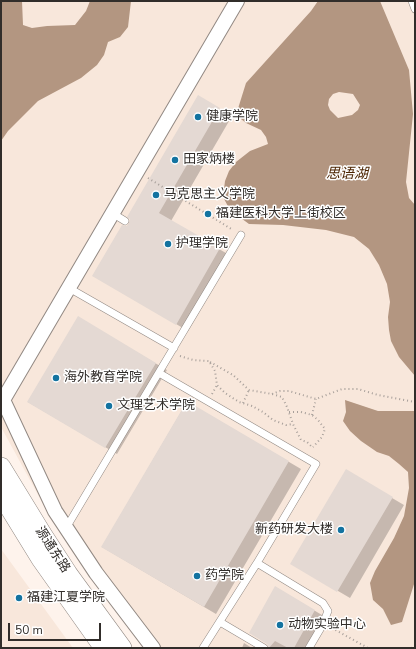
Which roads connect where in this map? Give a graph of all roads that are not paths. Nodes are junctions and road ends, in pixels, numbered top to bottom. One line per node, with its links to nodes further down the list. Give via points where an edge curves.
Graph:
1 (237, 1): 4 (street)
2 (412, 1): 3 (lane)
3 (415, 9)
4 (112, 213): 5 (lane); 7 (street)
5 (125, 221)
6 (241, 234): 8 (lane)
7 (69, 288): 8 (lane); 12 (street, via 3,400 55,511)
8 (172, 351): 9 (lane)
9 (159, 373): 12 (lane); 13 (lane, via 316,464)
10 (1, 468): 16 (main road, 源通东路, via 59,561)
11 (1, 494): 15 (main road, 源通东路, via 41,559)
12 (66, 528): 17 (street, via 96,573)
13 (257, 563): 14 (lane); 20 (lane, via 323,603 328,611)
14 (220, 622): 18 (lane); 19 (lane)
15 (104, 648)
16 (122, 648)
17 (153, 648)
18 (203, 648)
19 (264, 648)
20 (309, 648)

